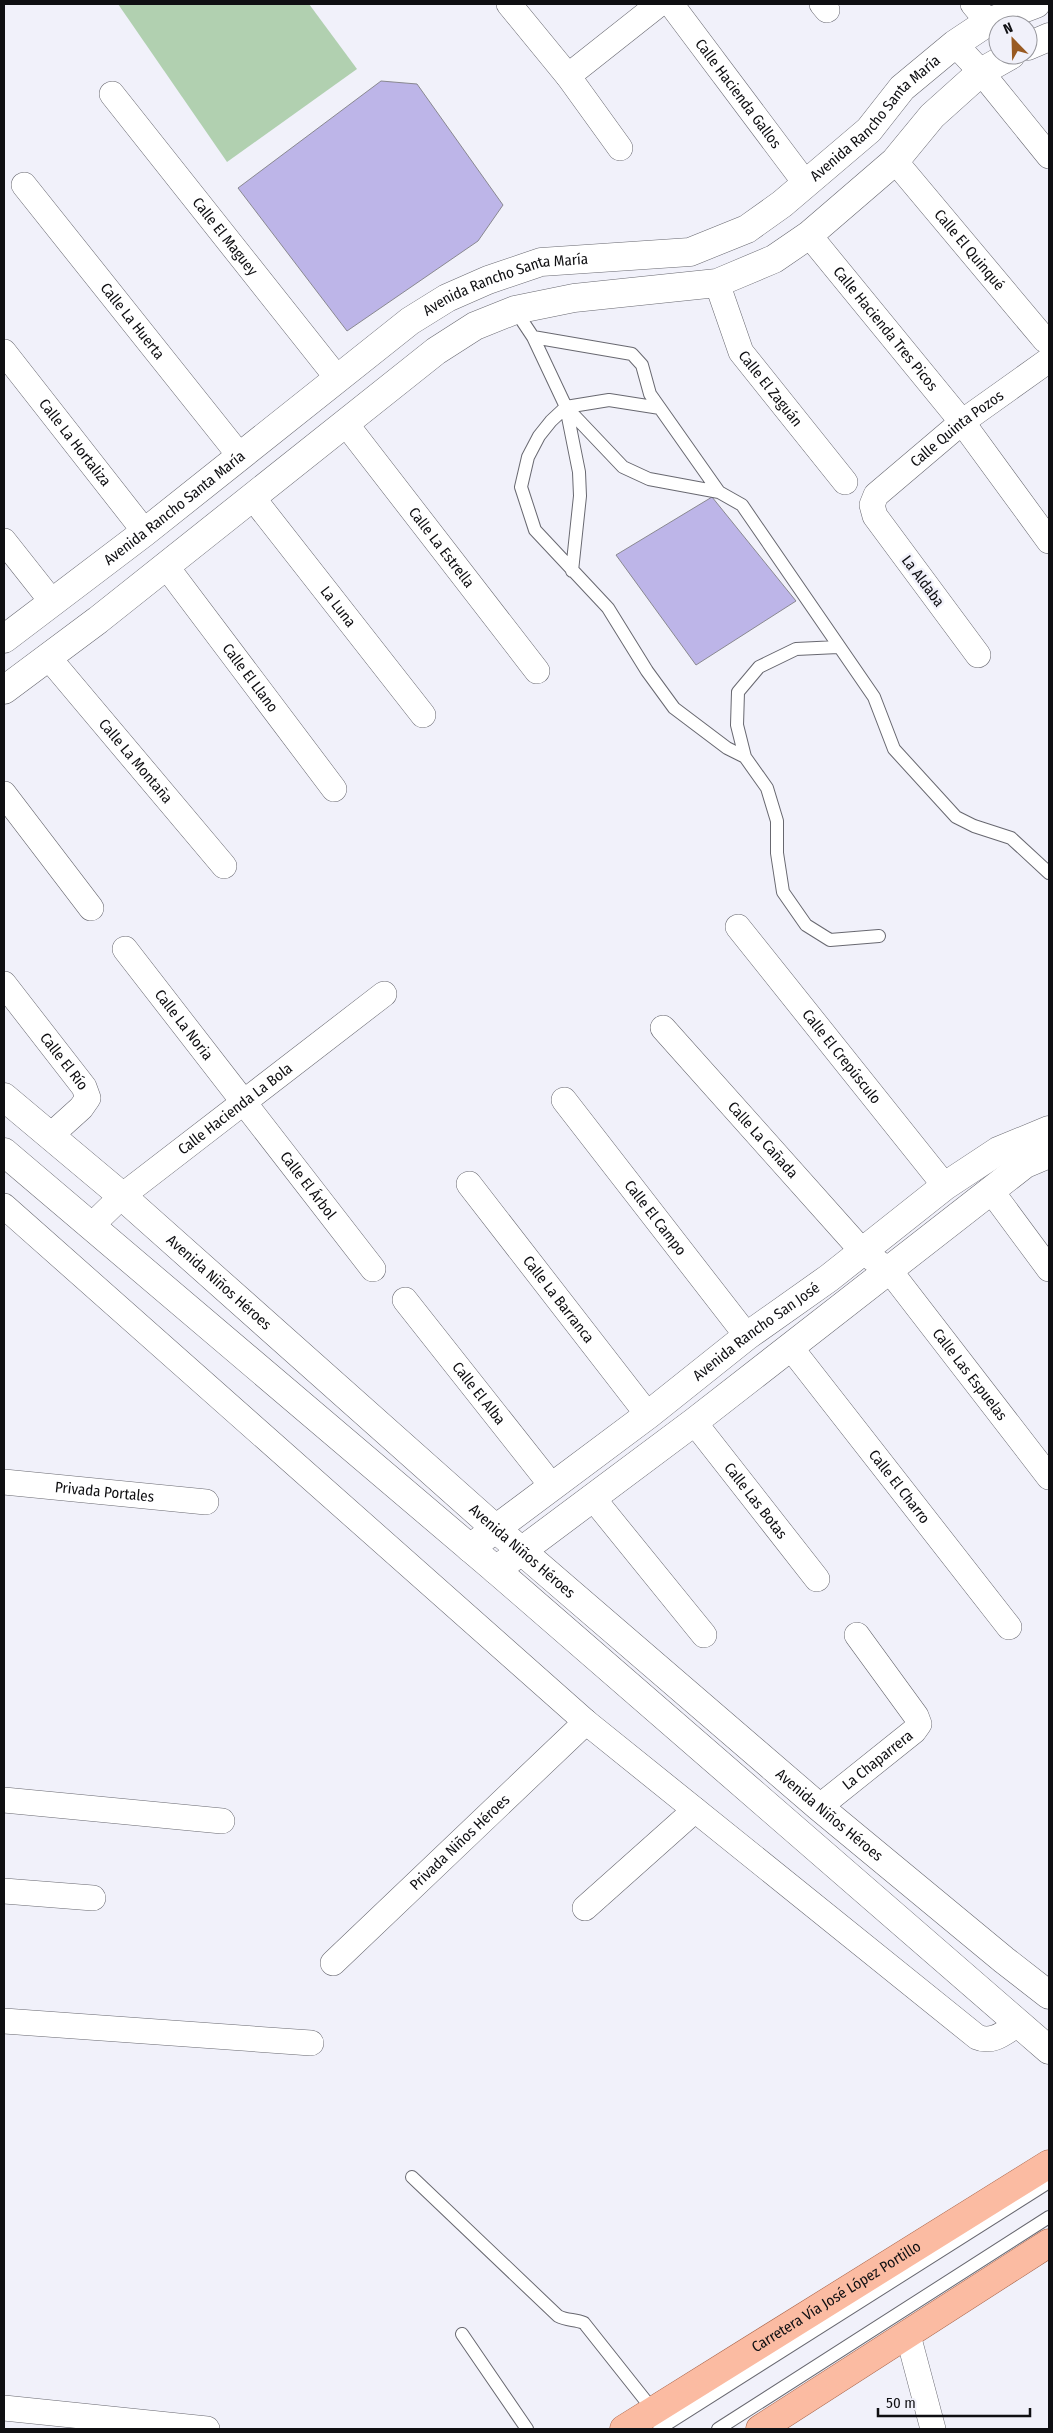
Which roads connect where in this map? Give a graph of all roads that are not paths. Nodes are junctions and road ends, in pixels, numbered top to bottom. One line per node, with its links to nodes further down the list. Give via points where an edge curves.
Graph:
1 (509, 4): 9 (street)
2 (659, 4): 9 (street)
3 (670, 4): 16 (street, Calle Hacienda Gallos)
4 (1036, 4): 5 (street, Avenida Rancho Santa María)
5 (981, 13): 6 (street, Avenida Rancho Santa María)
6 (955, 44): 8 (street); 10 (street, Avenida Rancho Santa María)
7 (993, 65): 8 (street, Avenida Rancho Santa María)
8 (981, 72): 12 (street, Avenida Rancho Santa María); 14 (street)
9 (568, 76): 13 (street)
10 (913, 78): 12 (street); 16 (street, Avenida Rancho Santa María, via 869,130)
11 (112, 94): 24 (street, Calle El Maguey)
12 (939, 109): 15 (street, Avenida Rancho Santa María)
13 (620, 148)
14 (1049, 156)
15 (895, 161): 18 (street, Avenida Rancho Santa María); 22 (street, Calle El Quinqué)
16 (806, 184): 24 (street, Avenida Rancho Santa María, via 747,229 690,252 541,262 488,280 447,298 410,321)
17 (24, 185): 29 (street, Calle La Huerta)
18 (809, 235): 19 (street, Avenida Rancho Santa María, via 774,259); 27 (street, Calle Hacienda Tres Picos)
19 (717, 282): 20 (street, Avenida Rancho Santa María, via 574,298); 30 (street, Calle El Zaguán, via 741,352)
20 (515, 310): 21 (lane); 28 (street, Avenida Rancho Santa María, via 475,326 436,352)
21 (533, 337): 25 (lane); 26 (lane, via 632,354 642,365 650,394)
22 (1047, 350): 27 (street, Calle Quinta Pozos)
23 (4, 352): 34 (street, Calle La Hortaliza)
24 (338, 379): 29 (street, Avenida Rancho Santa María)
25 (566, 407): 26 (lane, via 609,400); 31 (lane, via 623,467 649,479); 39 (lane, via 580,496); 39 (lane, via 539,436 528,457 521,487 535,530)
26 (660, 408): 31 (lane)
27 (962, 422): 33 (street, Calle Quinta Pozos, via 876,495); 36 (street, Calle Hacienda Tres Picos)
28 (346, 424): 32 (street, Avenida Rancho Santa María); 47 (street, Calle La Estrella)
29 (240, 456): 34 (street, Avenida Rancho Santa María)
30 (845, 482)
31 (719, 492): 44 (lane, via 742,505)
32 (253, 498): 38 (street, Avenida Rancho Santa María); 49 (street, La Luna)
33 (872, 505): 45 (street, La Aldaba, via 875,516)
34 (145, 532): 37 (street, Avenida Rancho Santa María)
35 (4, 541): 41 (street)
36 (1049, 541)
37 (111, 558): 40 (street); 41 (street, Avenida Rancho Santa María)
38 (166, 566): 40 (street, Avenida Rancho Santa María); 51 (street, Calle El Llano)
39 (572, 571): 50 (lane, via 608,608 674,708 727,748)
40 (137, 589): 42 (street, Avenida Rancho Santa María)
41 (63, 596): 42 (street); 43 (street, Avenida Rancho Santa María)
42 (98, 620): 46 (street, Avenida Rancho Santa María)
43 (4, 640)
44 (838, 647): 50 (lane, via 796,649 758,667 738,692 737,725); 54 (lane, via 874,697 894,749 956,817 1011,838)
45 (978, 655)
46 (48, 657): 48 (street, Avenida Rancho Santa María); 53 (street, Calle La Montaña)
47 (537, 671)
48 (4, 690)
49 (423, 715)
50 (745, 757): 57 (lane, via 766,788 777,820 782,892 806,925 830,940)
51 (334, 789)
52 (4, 794): 55 (street)
53 (224, 866)
54 (1049, 873)
55 (91, 908)
56 (738, 927): 70 (street, Calle El Crepúsculo)
57 (878, 936)
58 (125, 949): 64 (street, Calle La Noria)
59 (4, 984): 66 (street, Calle El Río, via 84,1087 88,1098)
60 (384, 994): 64 (street, Calle Hacienda La Bola)
61 (663, 1028): 75 (street, Calle La Cañada)
62 (4, 1097): 66 (street, Avenida Niños Héroes)
63 (564, 1100): 80 (street, Calle El Campo)
64 (244, 1102): 72 (street, Calle Hacienda La Bola); 76 (street, Calle El Árbol)
65 (1049, 1130): 70 (street, Avenida Rancho San José, via 998,1151)
66 (50, 1136): 72 (street, Avenida Niños Héroes)
67 (4, 1152): 74 (street, Avenida Niños Héroes)
68 (1049, 1154): 71 (street, via 1025,1164)
69 (469, 1184): 82 (street, Calle La Barranca)
70 (946, 1186): 75 (street, Avenida Rancho San José)
71 (992, 1192): 77 (street); 78 (street)
72 (122, 1196): 74 (street, Calle Hacienda La Bola); 89 (street, Avenida Niños Héroes)
73 (4, 1206): 97 (street)
74 (90, 1226): 90 (street, Avenida Niños Héroes)
75 (863, 1252): 78 (street, Calle La Cañada); 80 (street, Avenida Rancho San José)
76 (373, 1269)
77 (1049, 1269)
78 (890, 1271): 81 (street); 84 (street, Calle Las Espuelas)
79 (404, 1300): 86 (street, Calle El Alba)
80 (747, 1336): 82 (street, Avenida Rancho San José)
81 (791, 1348): 83 (street); 94 (street, Calle El Charro)
82 (648, 1415): 86 (street, Avenida Rancho San José)
83 (694, 1422): 87 (street); 93 (street, Calle Las Botas)
84 (1049, 1477)
85 (4, 1482): 88 (street, Privada Portales)
86 (552, 1486): 89 (street, Avenida Rancho San José)
87 (592, 1497): 91 (street); 95 (street)
88 (206, 1502)
89 (496, 1528): 90 (street, Avenida Rancho San José); 91 (street, Avenida Niños Héroes)
90 (470, 1548): 92 (street, Avenida Niños Héroes)
91 (521, 1550): 92 (street); 99 (street, Avenida Niños Héroes)
92 (496, 1570): 110 (street, Avenida Niños Héroes)
93 (817, 1579)
94 (1009, 1627)
95 (704, 1635)
96 (857, 1635): 99 (street, La Chaparrera, via 919,1724 914,1732)
97 (586, 1722): 100 (street); 106 (street, Privada Niños Héroes)
98 (4, 1800): 101 (street)
99 (819, 1807): 105 (street, Avenida Niños Héroes)
100 (695, 1810): 104 (street); 110 (street, via 977,2038 995,2039)
101 (222, 1821)
102 (4, 1891): 103 (street)
103 (93, 1898)
104 (586, 1908)
105 (1004, 1960): 107 (street); 108 (street, Avenida Niños Héroes)
106 (333, 1963)
107 (1049, 1975)
108 (1049, 1995)
109 (4, 2021): 111 (street)
110 (1018, 2024): 112 (street, Avenida Niños Héroes)
111 (311, 2043)
112 (1049, 2050)
113 (1049, 2164): 121 (main road, Carretera Vía José López Portillo)
114 (412, 2177): 121 (lane, via 558,2316 584,2323)
115 (1049, 2182): 121 (lane)
116 (1049, 2217): 125 (lane)
117 (1049, 2243): 119 (main road)
118 (462, 2334): 123 (lane)
119 (908, 2335): 126 (main road); 127 (street)
120 (4, 2408): 122 (street)
121 (656, 2420): 124 (main road, Carretera Vía José López Portillo)
122 (207, 2429)
123 (527, 2429)
124 (624, 2429)
125 (718, 2429)
126 (760, 2429)
127 (933, 2429)

